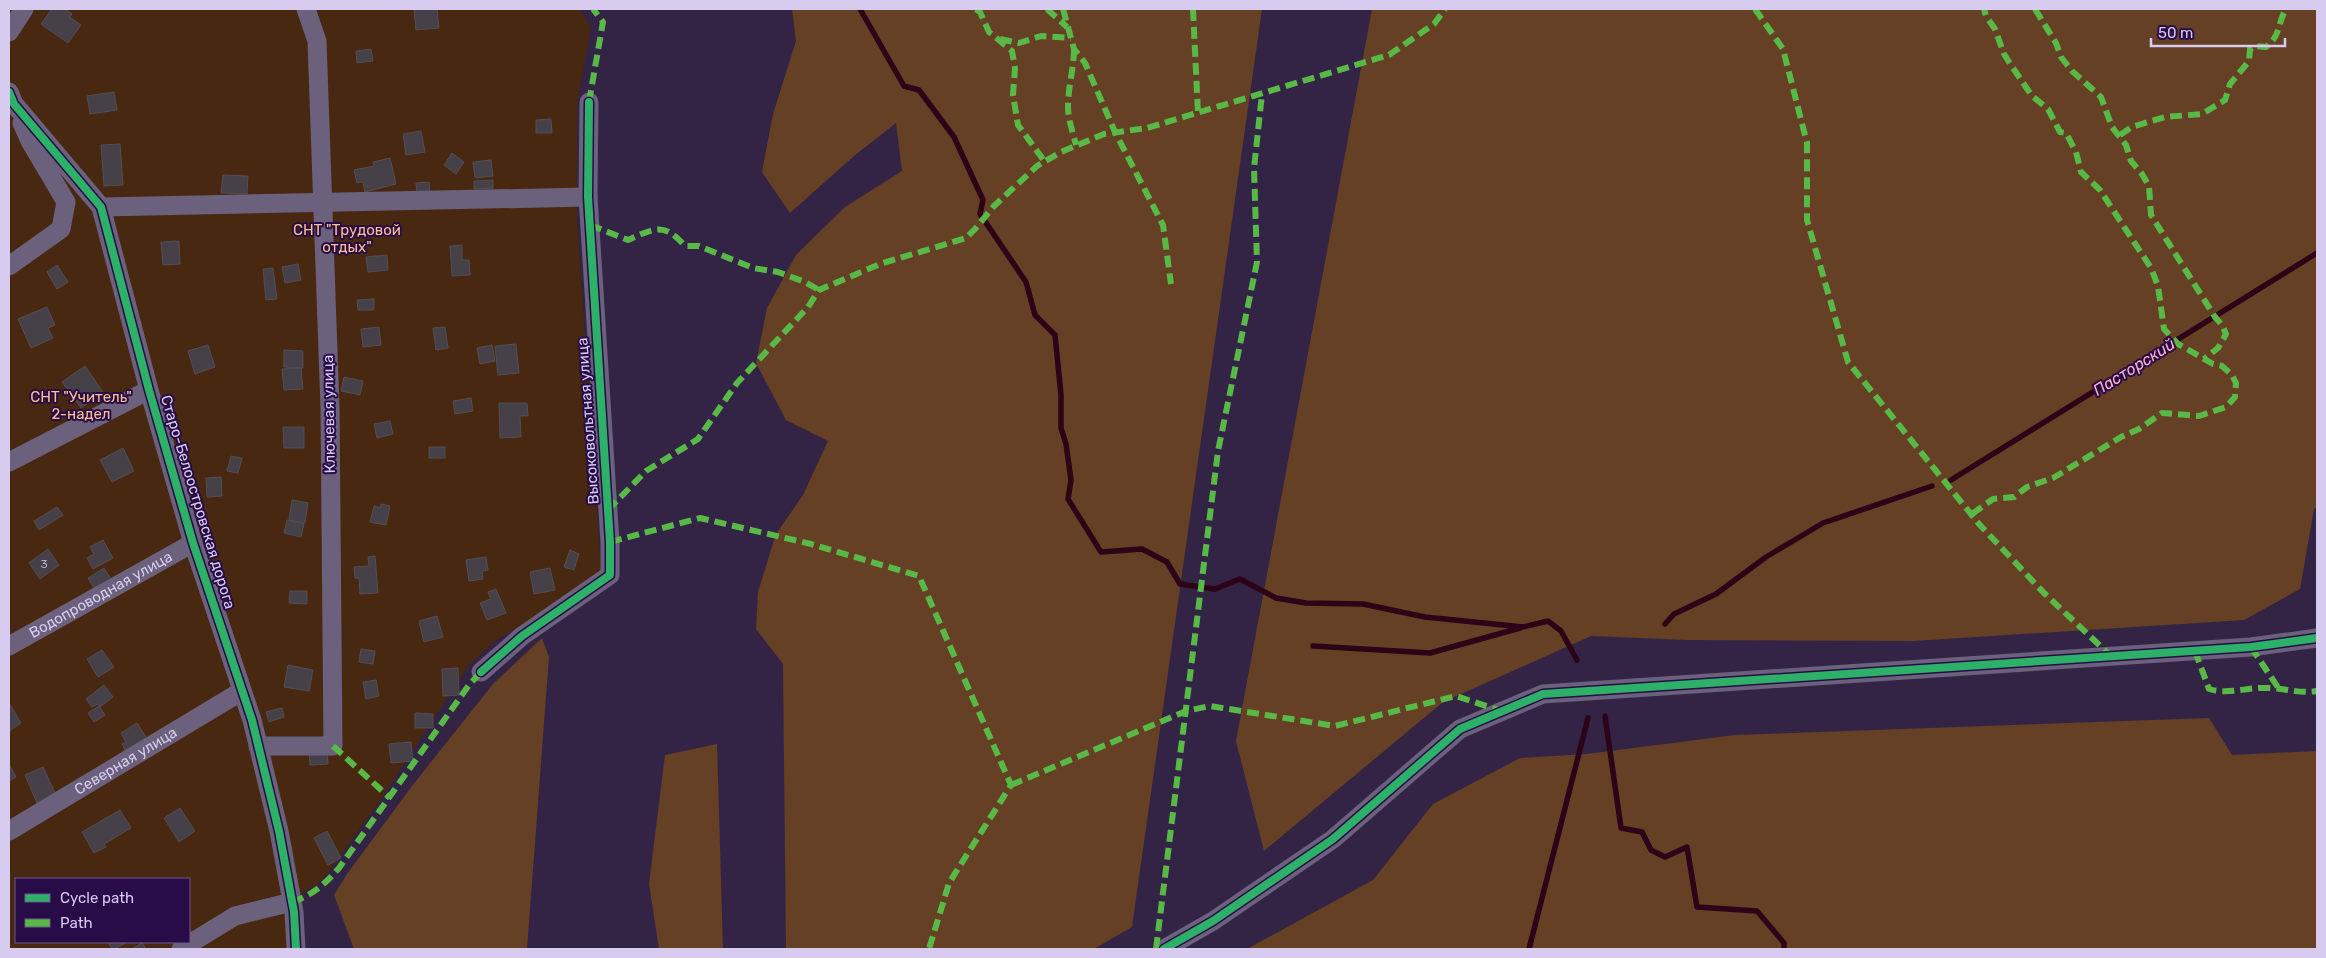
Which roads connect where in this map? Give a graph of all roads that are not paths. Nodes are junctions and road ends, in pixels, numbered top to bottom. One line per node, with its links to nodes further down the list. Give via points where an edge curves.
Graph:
1 (24, 9): 3 (street)
2 (306, 9): 7 (street, Ключевая улица, via 317,41)
3 (9, 32)
4 (10, 102): 8 (street, Старо-Белоостровская дорога); 9 (street, via 66,202 61,229)
5 (589, 102): 6 (street, Высоковольтная улица)
6 (588, 197): 7 (street); 15 (street, Высоковольтная улица, via 610,575 522,636)
7 (322, 204): 8 (street); 17 (street, Ключевая улица, via 330,408 333,746)
8 (101, 207): 10 (street, Старо-Белоостровская дорога)
9 (9, 266)
10 (149, 390): 11 (street); 12 (street, Старо-Белоостровская дорога)
11 (9, 462)
12 (193, 543): 14 (street, Водопроводная улица); 16 (street, Старо-Белоостровская дорога)
13 (2317, 638): 22 (street, via 2252,647 1543,694 1460,729 1333,839 1213,921)
14 (9, 646)
15 (481, 672)
16 (242, 691): 17 (street, Старо-Белоостровская дорога); 18 (street, Северная улица)
17 (258, 746): 19 (street, Старо-Белоостровская дорога)
18 (9, 831)
19 (292, 902): 20 (street, via 236,916); 21 (street, Старо-Белоостровская дорога)
20 (181, 949)
21 (296, 949)
22 (1164, 949)

